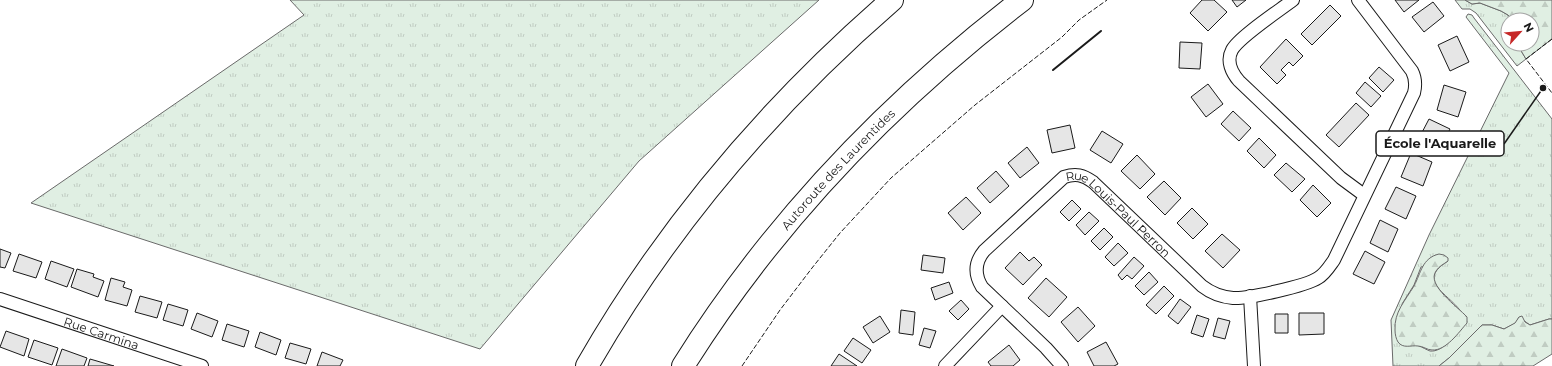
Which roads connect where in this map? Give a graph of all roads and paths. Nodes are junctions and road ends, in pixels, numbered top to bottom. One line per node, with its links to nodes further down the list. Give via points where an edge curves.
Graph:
1 (892, 0): 10 (highway, via 807,80 717,179 646,273)
2 (1022, 0): 11 (highway, Autoroute des Laurentides, via 919,85 837,166 760,258 718,314)
3 (1293, 0): 5 (street, via 1238,43 1230,55 1231,68 1236,78 1262,103 1341,178)
4 (1358, 0): 5 (street, Rue Louis-Paul Perron, via 1409,67 1416,82 1414,93)
5 (1364, 195): 6 (street, Rue Louis-Paul Perron, via 1334,260 1321,275 1308,283)
6 (1250, 296): 8 (street, Rue Louis-Paul Perron, via 1227,297 1208,290 1093,182 1085,176 1077,175 1064,177 1056,183 984,250 978,260 976,270 979,283); 14 (street)
7 (0, 299): 9 (street, Rue Carmina)
8 (1002, 306): 12 (street); 13 (street, Rue Louis-Paul Perron)
9 (202, 366)
10 (587, 366)
11 (684, 366)
12 (944, 366)
13 (1062, 366)
14 (1254, 366)

